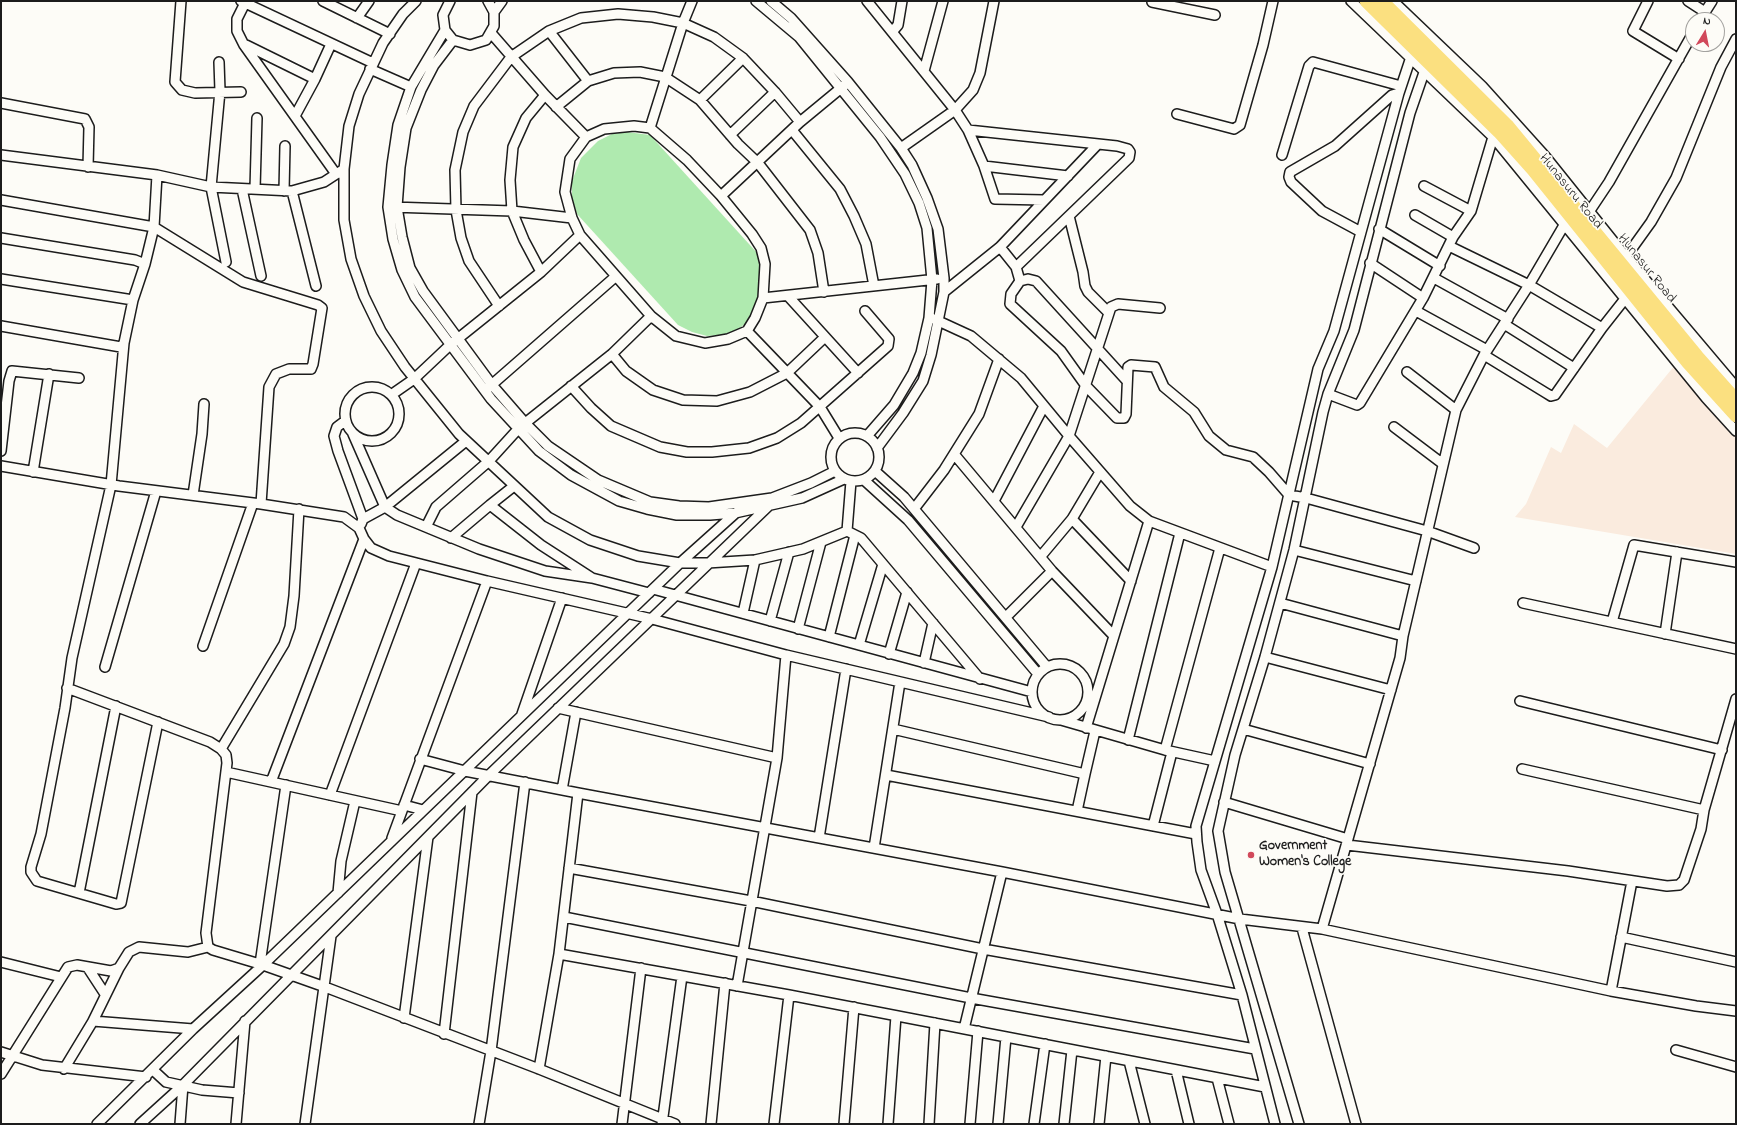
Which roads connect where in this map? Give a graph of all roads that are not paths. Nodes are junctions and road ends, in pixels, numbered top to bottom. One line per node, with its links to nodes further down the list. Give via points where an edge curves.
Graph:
1 (181, 1): 56 (street, via 175,82 182,90)
2 (325, 1): 29 (street)
3 (369, 1): 29 (street)
4 (450, 1): 31 (street, via 443,15)
5 (502, 1): 24 (street)
6 (692, 1): 30 (street)
7 (756, 1): 54 (street, via 799,37)
8 (771, 1): 52 (street, via 791,18)
9 (867, 1): 33 (street)
10 (902, 1): 33 (street, via 898,25)
11 (943, 1): 48 (street)
12 (994, 1): 63 (street, via 980,72 973,90)
13 (1273, 1): 64 (street, via 1240,125 1234,129)
14 (1351, 1): 41 (street)
15 (1366, 1): 41 (highway)
16 (1382, 1): 41 (highway, Hunasur Road)
17 (1393, 1): 100 (street, via 1482,86 1545,156)
18 (1648, 1): 44 (street, via 1633,31)
19 (1688, 1): 26 (street)
20 (1712, 1): 27 (street)
21 (243, 2): 38 (street, via 237,19 237,31); 39 (street)
22 (412, 2): 35 (street)
23 (1152, 2): 25 (street)
24 (492, 5): 34 (street, via 496,19)
25 (1181, 5): 28 (street)
26 (1698, 12)
27 (1705, 12)
28 (1215, 16)
29 (357, 18): 35 (street)
30 (683, 23): 32 (street, via 618,14 581,18); 43 (street, via 714,37); 49 (street)
31 (445, 30): 37 (street); 53 (street)
32 (549, 31): 42 (street); 51 (street)
33 (892, 32): 48 (street)
34 (491, 33): 37 (street, via 486,40 474,45 461,44); 42 (street)
35 (390, 34): 47 (street)
36 (1736, 38): 109 (street, via 1721,67 1676,178 1650,222)
37 (453, 40): 93 (street, via 434,65 406,128)
38 (244, 44): 50 (street); 65 (street)
39 (331, 44): 47 (street); 50 (street)
40 (1685, 48): 44 (street)
41 (1417, 50): 45 (highway, Hunasur Road); 45 (street); 55 (street)
42 (511, 57): 59 (street); 94 (street, via 474,106 463,132 455,170)
43 (743, 58): 58 (street); 60 (street)
44 (1679, 59): 100 (street)
45 (1428, 60): 72 (highway, Hunasuru Road); 100 (highway, Hunasur Road, via 1507,125); 102 (street, via 1410,113)
46 (220, 62): 56 (street)
47 (371, 66): 53 (street); 82 (street, via 349,126)
48 (924, 71): 63 (street)
49 (666, 77): 51 (street, via 640,72 614,72); 60 (street); 68 (street)
50 (315, 80): 65 (street)
51 (588, 81): 62 (street)
52 (848, 82): 54 (street); 76 (street)
53 (411, 87): 93 (street, via 398,125 392,165)
54 (842, 88): 67 (street); 121 (street, via 905,174 919,203 927,228)
55 (1400, 90): 77 (street, via 1313,62 1309,66); 103 (street); 103 (street, via 1335,146 1290,172 1291,182 1322,211)
56 (220, 91): 57 (street); 86 (street)
57 (241, 92)
58 (775, 92): 67 (street); 71 (street)
59 (545, 95): 62 (street); 95 (street, via 526,118 513,147 510,180)
60 (700, 100): 71 (street)
61 (1, 103): 81 (street, via 85,119 89,127)
62 (556, 107): 73 (street)
63 (955, 110): 70 (street); 76 (street)
64 (1177, 114)
65 (295, 116): 82 (street)
66 (257, 118): 88 (street)
67 (800, 122): 69 (street)
68 (650, 128): 73 (street, via 634,126 604,130); 90 (street, via 687,160)
69 (792, 130): 79 (street); 125 (street, via 840,189 866,244)
70 (968, 130): 74 (street); 80 (street)
71 (730, 135): 79 (street)
72 (1496, 135): 96 (street); 100 (highway, Hunasuru Road)
73 (586, 137): 99 (street, via 570,159 565,192)
74 (1098, 144): 84 (street); 98 (street, via 1128,149 1129,158)
75 (285, 146): 89 (street)
76 (901, 148): 118 (street, via 915,172 938,229)
77 (1282, 155)
78 (1, 156): 81 (street)
79 (758, 163): 90 (street); 126 (street, via 810,230 818,253)
80 (984, 166): 84 (street); 92 (street, via 995,199)
81 (88, 167): 83 (street)
82 (340, 172): 89 (street, via 324,182); 159 (street, via 344,220 351,259 364,296 381,331)
83 (157, 175): 86 (street); 101 (street)
84 (1068, 176): 92 (street)
85 (1424, 186): 96 (street)
86 (211, 187): 87 (street); 110 (street)
87 (242, 189): 88 (street); 116 (street)
88 (255, 189): 89 (street)
89 (288, 191): 124 (street)
90 (721, 196): 130 (street, via 761,248 765,264)
91 (1, 200): 101 (street)
92 (1044, 200): 108 (street)
93 (392, 207): 94 (street); 146 (street, via 410,268 423,292); 148 (street, via 393,239 402,270 415,297)
94 (456, 210): 95 (street); 133 (street, via 461,238 469,261)
95 (512, 211): 99 (street); 115 (street)
96 (1471, 211): 105 (street)
97 (1415, 215): 105 (street)
98 (1070, 216): 114 (street); 137 (street, via 1085,286)
99 (572, 218): 104 (street)
100 (1578, 219): 109 (highway, Hunasur Road); 123 (street); 128 (highway, Hunasuru Road)
101 (154, 227): 112 (street); 203 (street, via 243,282 322,308 311,369 289,369 276,374 269,387)
102 (1379, 229): 111 (street); 113 (street)
103 (1361, 232): 199 (street, via 1334,331 1318,369)
104 (580, 235): 115 (street); 117 (street)
105 (1453, 237): 107 (street)
106 (1, 238): 112 (street, via 135,260)
107 (1449, 246): 113 (street); 123 (street)
108 (1000, 247): 114 (street); 127 (street)
109 (1623, 260): 163 (street); 167 (highway, Hunasur Road, via 1697,356)
110 (226, 262)
111 (1370, 263): 131 (street); 165 (street, via 1354,330)
112 (145, 264): 132 (street)
113 (1440, 266): 119 (street)
114 (1016, 268): 122 (street)
115 (541, 272): 133 (street)
116 (261, 276)
117 (615, 277): 138 (street); 164 (street)
118 (944, 278): 121 (street); 127 (street)
119 (1434, 278): 131 (street); 141 (street)
120 (1, 279): 132 (street)
121 (932, 280): 125 (street); 139 (street)
122 (1020, 281): 149 (street, via 1036,281); 162 (street, via 1011,294 1010,304 1062,351)
123 (1529, 285): 141 (street); 143 (street)
124 (316, 286)
125 (874, 286): 126 (street)
126 (824, 292): 129 (street)
127 (944, 292): 140 (street)
128 (1628, 295): 143 (street); 172 (highway, Hunasuru Road); 176 (street, via 1706,398)
129 (788, 296): 130 (street); 145 (street)
130 (763, 298): 144 (street)
131 (1423, 298): 136 (street)
132 (133, 300): 147 (street)
133 (498, 306): 146 (street)
134 (1160, 308): 137 (street, via 1118,304 1111,307)
135 (865, 311): 156 (street, via 889,339 888,346)
136 (1416, 311): 150 (street); 165 (street, via 1360,403 1357,405)
137 (1109, 313): 149 (street)
138 (651, 316): 144 (street, via 676,336 705,343 728,339); 151 (street)
139 (929, 318): 140 (street); 178 (street, via 914,373 894,405)
140 (939, 321): 152 (street, via 971,336); 182 (street, via 923,381)
141 (1506, 321): 150 (street); 153 (street)
142 (1, 326): 147 (street, via 120,347)
143 (1602, 328): 153 (street)
144 (747, 331): 155 (street)
145 (825, 338): 155 (street); 156 (street)
146 (458, 339): 148 (street); 164 (street)
147 (124, 344): 194 (street)
148 (450, 345): 159 (street); 164 (street)
149 (1098, 350): 160 (street); 162 (street)
150 (1485, 352): 153 (street, via 1551,396 1555,395); 171 (street)
151 (612, 354): 155 (street, via 626,371 653,390 683,400 717,401 750,392); 161 (street)
152 (999, 359): 169 (street, via 1021,378); 184 (street, via 979,414)
153 (1574, 368)
154 (1407, 372): 171 (street)
155 (787, 373): 170 (street)
156 (858, 373): 170 (street)
157 (49, 374): 158 (street); 183 (street, via 18,371 12,371 10,374); 190 (street)
158 (79, 378)
159 (414, 379): 166 (street); 181 (street)
160 (1127, 381): 162 (street, via 1126,414 1121,419 1117,418); 199 (street, via 1128,367 1131,365 1155,367 1164,387 1194,412 1209,436 1226,450 1253,457)
161 (572, 386): 170 (street, via 590,408 612,426 660,447 687,452 749,448 777,438); 174 (street)
162 (1086, 386): 179 (street)
163 (1736, 387)
164 (488, 388): 174 (street)
165 (1328, 394): 200 (street)
166 (391, 395): 173 (street, via 381,388 369,387 358,391 350,398 345,409); 177 (street, via 398,407 399,421 392,433 380,440 366,441)
167 (1736, 400)
168 (204, 404): 197 (street)
169 (1044, 406): 179 (street); 201 (street)
170 (820, 407): 180 (street)
171 (1456, 410): 186 (street)
172 (1736, 416)
173 (346, 421): 177 (street); 212 (street, via 337,427 334,436)
174 (522, 426): 185 (street); 202 (street, via 598,480 650,502 709,507); 209 (street, via 539,451 571,475 619,501 677,514)
175 (1394, 427): 186 (street)
176 (1736, 431)
177 (353, 434): 206 (street)
178 (867, 436): 180 (street, via 848,433); 182 (street)
179 (1069, 436): 191 (street); 214 (street)
180 (839, 438): 188 (street, via 831,450 831,465)
181 (466, 441): 185 (street); 206 (street)
182 (877, 448): 189 (street, via 879,456)
183 (1, 450)
184 (954, 454): 201 (street); 208 (street)
185 (489, 461): 195 (street); 213 (street, via 436,507)
186 (1443, 464): 215 (street)
187 (1, 466): 190 (street)
188 (835, 471): 192 (street); 198 (street, via 811,484)
189 (875, 471): 193 (street); 208 (street)
190 (33, 472): 194 (street)
191 (1100, 472): 210 (street); 211 (street, via 1130,506)
192 (847, 480): 193 (street); 205 (street, via 802,498); 216 (street)
193 (864, 480): 267 (street, via 908,520)
194 (110, 485): 196 (street); 270 (street, via 72,658)
195 (514, 486): 204 (street); 230 (street, via 548,517 590,540 638,556)
196 (156, 491): 197 (street); 264 (street)
197 (193, 495): 203 (street)
198 (780, 495): 202 (street); 205 (street)
199 (1289, 495): 200 (street); 233 (street)
200 (1306, 498): 215 (street); 223 (street)
201 (994, 501): 214 (street)
202 (748, 502): 209 (street)
203 (257, 503): 207 (street); 258 (street)
204 (490, 505): 218 (street); 235 (street, via 541,545)
205 (769, 506): 209 (street); 231 (street)
206 (385, 507): 212 (street); 213 (street)
207 (299, 509): 212 (street, via 344,517); 286 (street, via 290,626 284,644)
208 (914, 509): 247 (street)
209 (735, 513): 230 (street)
210 (1072, 519): 226 (street); 237 (street)
211 (1149, 521): 217 (street); 237 (street)
212 (361, 523): 219 (street)
213 (426, 527): 218 (street)
214 (1016, 527): 226 (street)
215 (1427, 531): 222 (street); 238 (street)
216 (851, 533): 220 (street); 232 (street, via 861,538); 256 (street)
217 (1180, 533): 221 (street); 285 (street)
218 (451, 538): 235 (street, via 479,550 545,571)
219 (364, 539): 229 (street, via 371,548); 299 (street)
220 (821, 542): 224 (street); 252 (street)
221 (1220, 548): 233 (street); 288 (street)
222 (1474, 548)
223 (1294, 550): 238 (street); 244 (street)
224 (789, 552): 227 (street); 249 (street)
225 (1677, 552): 228 (street); 250 (street, via 1634,545); 253 (street)
226 (1041, 556): 234 (street)
227 (755, 560): 231 (street); 245 (street)
228 (1736, 562)
229 (416, 563): 236 (street); 305 (street)
230 (680, 563): 231 (street); 239 (street)
231 (707, 563): 241 (street)
232 (883, 564): 240 (street); 257 (street)
233 (1272, 567): 291 (street)
234 (1052, 571): 247 (street); 254 (street)
235 (592, 578): 239 (street)
236 (487, 581): 242 (street); 290 (street)
237 (1131, 581): 254 (street)
238 (1416, 581): 255 (street)
239 (651, 591): 241 (street); 246 (street)
240 (907, 592): 251 (street); 260 (street)
241 (676, 595): 245 (street); 248 (street)
242 (562, 598): 246 (street); 278 (street)
243 (1523, 602): 250 (street)
244 (1280, 603): 255 (street); 262 (street)
245 (743, 613): 249 (street)
246 (628, 614): 248 (street); 278 (street)
247 (1006, 617): 265 (street)
248 (652, 619): 261 (street); 276 (street)
249 (770, 621): 252 (street)
250 (1612, 622): 253 (street)
251 (933, 623): 263 (street); 268 (street)
252 (798, 629): 256 (street)
253 (1665, 634): 259 (street)
254 (1114, 636): 283 (street)
255 (1403, 636): 271 (street)
256 (829, 637): 257 (street)
257 (859, 645): 260 (street)
258 (203, 646)
259 (1736, 649)
260 (889, 654): 263 (street)
261 (786, 655): 266 (street); 289 (street)
262 (1265, 657): 271 (street); 284 (street)
263 (924, 663): 268 (street)
264 (105, 667)
265 (1048, 667): 267 (street); 280 (street, via 1058,664 1069,666 1079,671 1087,686 1086,702 1080,711 1071,718)
266 (846, 669): 269 (street); 316 (street)
267 (1038, 674): 272 (street)
268 (980, 679): 272 (street)
269 (900, 682): 279 (street); 282 (street)
270 (68, 688): 275 (street); 324 (street, via 41,834 31,872 37,881)
271 (1391, 690): 292 (street)
272 (1032, 692): 279 (street, via 1037,707)
273 (1736, 699): 287 (street)
274 (1520, 701): 287 (street)
275 (116, 706): 281 (street); 324 (street)
276 (558, 708): 277 (street); 297 (street)
277 (576, 712): 289 (street); 302 (street)
278 (521, 716): 294 (street)
279 (1049, 718): 280 (street)
280 (1060, 720): 283 (street)
281 (158, 722): 286 (street, via 210,742); 324 (street, via 122,901 116,904)
282 (893, 729): 296 (street); 298 (street)
283 (1091, 729): 285 (street); 296 (street)
284 (1243, 729): 292 (street); 307 (street)
285 (1128, 740): 288 (street)
286 (221, 749): 295 (street, via 226,755)
287 (1722, 750): 310 (street)
288 (1169, 751): 291 (street); 312 (street)
289 (777, 758): 313 (street)
290 (420, 759): 294 (street); 308 (street)
291 (1215, 761): 314 (street)
292 (1370, 764): 318 (street)
293 (1522, 769): 310 (street)
294 (465, 771): 297 (street); 309 (street)
295 (226, 772): 299 (street); 333 (street, via 206,933)
296 (1085, 774): 311 (street)
297 (489, 775): 300 (street); 303 (street)
298 (886, 775): 311 (street); 319 (street)
299 (271, 782): 301 (street)
300 (525, 782): 302 (street); 368 (street)
301 (286, 785): 305 (street); 339 (street)
302 (562, 790): 304 (street)
303 (472, 792): 315 (street); 364 (street)
304 (578, 793): 313 (street); 320 (street)
305 (330, 795): 306 (street)
306 (355, 801): 308 (street); 323 (street, via 341,861)
307 (1224, 802): 318 (street); 328 (street, via 1218,831 1220,847)
308 (403, 808): 309 (street); 317 (street)
309 (423, 810): 317 (street)
310 (1704, 810): 322 (street, via 1701,829 1684,880 1679,885 1673,887)
311 (1077, 811): 312 (street)
312 (1153, 826): 314 (street)
313 (765, 828): 316 (street); 325 (street)
314 (1196, 834): 326 (street, via 1201,870)
315 (428, 837): 331 (street); 357 (street)
316 (819, 838): 319 (street)
317 (391, 841): 323 (street)
318 (1347, 842): 322 (street); 330 (street)
319 (874, 848): 321 (street)
320 (569, 868): 325 (street); 327 (street)
321 (1002, 872): 326 (street); 334 (street)
322 (1632, 881): 332 (street)
323 (338, 893): 339 (street)
324 (79, 894)
325 (751, 901): 334 (street); 335 (street)
326 (1217, 914): 328 (street); 352 (street)
327 (564, 918): 335 (street); 336 (street)
328 (1240, 919): 329 (street); 410 (street)
329 (1302, 928): 330 (street); 411 (street)
330 (1322, 930): 349 (street)
331 (330, 936): 343 (street); 348 (street)
332 (1621, 937): 338 (street); 349 (street)
333 (208, 947): 339 (street); 341 (street, via 188,952 139,947 129,952)
334 (983, 949): 352 (street); 353 (street)
335 (743, 953): 347 (street); 353 (street)
336 (559, 954): 342 (street); 377 (street)
337 (1, 962): 345 (street)
338 (1736, 962)
339 (262, 964): 343 (street); 361 (street)
340 (88, 968): 341 (street, via 111,971); 345 (street, via 70,966); 350 (street)
341 (119, 968): 350 (street)
342 (641, 968): 344 (street); 386 (street)
343 (290, 975): 348 (street); 359 (street)
344 (682, 976): 346 (street); 387 (street)
345 (61, 977): 372 (street, via 56,989)
346 (725, 983): 347 (street); 396 (street)
347 (737, 986): 351 (street)
348 (325, 987): 357 (street); 392 (street)
349 (1611, 991): 355 (street)
350 (105, 994): 358 (street)
351 (789, 995): 354 (street); 397 (street)
352 (1242, 995): 367 (street)
353 (971, 998): 362 (street); 367 (street)
354 (854, 1007): 356 (street); 398 (street)
355 (1736, 1011)
356 (896, 1016): 360 (street); 399 (street)
357 (404, 1018): 364 (street)
358 (93, 1020): 361 (street); 376 (street)
359 (245, 1021): 383 (street); 385 (street)
360 (935, 1023): 362 (street); 400 (street)
361 (193, 1029): 378 (street)
362 (964, 1029): 363 (street)
363 (978, 1031): 365 (street); 401 (street)
364 (444, 1034): 368 (street)
365 (1006, 1038): 366 (street); 402 (street)
366 (1045, 1044): 369 (street); 403 (street)
367 (1255, 1049): 384 (street)
368 (490, 1050): 377 (street); 393 (street)
369 (1072, 1050): 373 (street); 404 (street)
370 (1676, 1050): 375 (street)
371 (1, 1052): 372 (street)
372 (11, 1056): 376 (street); 380 (street)
373 (1106, 1056): 374 (street); 405 (street)
374 (1129, 1061): 379 (street); 406 (street)
375 (1736, 1067)
376 (64, 1068): 381 (street)
377 (539, 1069): 386 (street)
378 (153, 1070): 381 (street); 383 (street, via 163,1080)
379 (1176, 1070): 382 (street); 407 (street)
380 (1, 1074)
381 (146, 1078): 388 (street)
382 (1217, 1078): 384 (street); 408 (street)
383 (183, 1085): 385 (street, via 207,1091); 389 (street); 390 (street)
384 (1265, 1087): 409 (street)
385 (239, 1093): 391 (street)
386 (624, 1104): 387 (street); 394 (street)
387 (662, 1122): 395 (street)
388 (97, 1124)
389 (140, 1124)
390 (180, 1124)
391 (236, 1124)
392 (305, 1124)
393 (478, 1124)
394 (622, 1124)
395 (675, 1124)
396 (711, 1124)
397 (774, 1124)
398 (844, 1124)
399 (888, 1124)
400 (929, 1124)
401 (970, 1124)
402 (998, 1124)
403 (1034, 1124)
404 (1064, 1124)
405 (1099, 1124)
406 (1145, 1124)
407 (1189, 1124)
408 (1229, 1124)
409 (1275, 1124)
410 (1299, 1124)
411 (1356, 1124)

